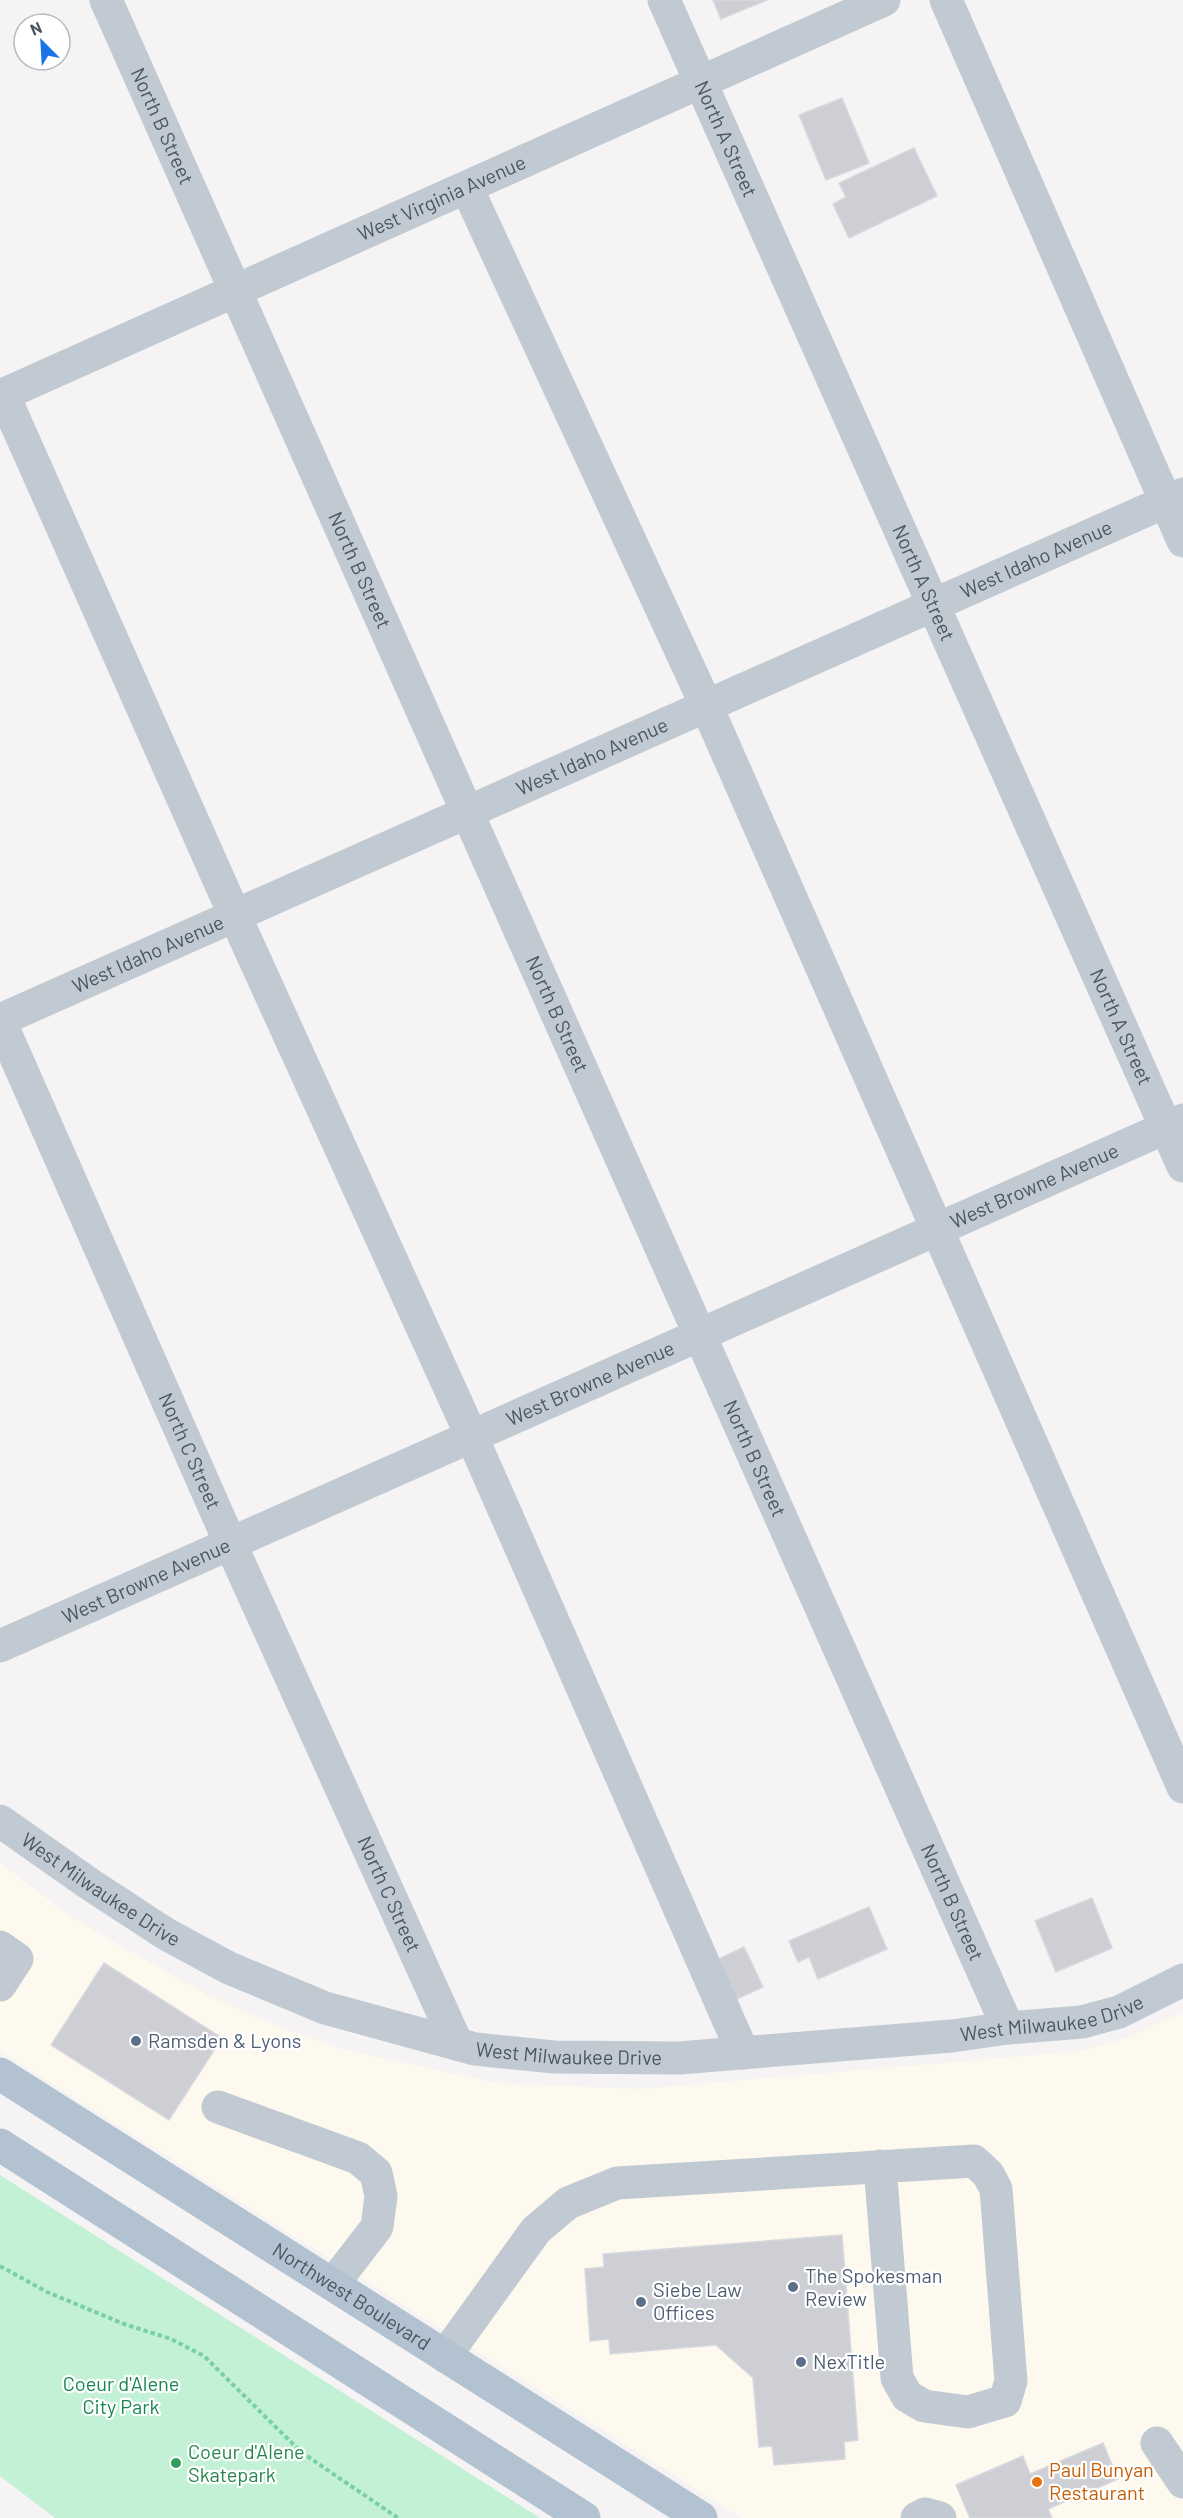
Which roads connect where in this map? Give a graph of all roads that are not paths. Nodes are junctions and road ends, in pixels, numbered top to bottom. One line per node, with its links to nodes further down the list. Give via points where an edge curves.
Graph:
1 (106, 0): 7 (street, North B Street)
2 (664, 0): 5 (street, North A Street)
3 (884, 0): 5 (street, West Virginia Avenue)
4 (946, 0): 9 (street)
5 (701, 84): 6 (street, West Virginia Avenue); 11 (street, North A Street)
6 (467, 188): 7 (street, West Virginia Avenue); 12 (street)
7 (235, 291): 8 (street, West Virginia Avenue); 13 (street, North B Street)
8 (1, 395): 14 (street)
9 (1174, 498): 10 (street); 11 (street, West Idaho Avenue)
10 (1183, 541)
11 (933, 604): 12 (street, West Idaho Avenue); 16 (street, North A Street)
12 (706, 705): 13 (street, West Idaho Avenue); 18 (street)
13 (467, 812): 14 (street, West Idaho Avenue); 19 (street, North B Street)
14 (235, 916): 15 (street, West Idaho Avenue); 20 (street)
15 (0, 1021): 21 (street, North C Street)
16 (1175, 1124): 17 (street, North A Street); 18 (street, West Browne Avenue)
17 (1183, 1166)
18 (936, 1230): 19 (street, West Browne Avenue); 23 (street)
19 (700, 1335): 20 (street, West Browne Avenue); 28 (street, North B Street)
20 (472, 1437): 21 (street, West Browne Avenue); 30 (street)
21 (231, 1545): 22 (street, West Browne Avenue); 29 (street, North C Street)
22 (0, 1646)
23 (1183, 1786)
24 (0, 1821): 29 (street, West Milwaukee Drive, via 148,1922 229,1968 325,2008)
25 (0, 1947): 27 (street, via 17,1959)
26 (1183, 1980): 28 (street, West Milwaukee Drive, via 1119,2012 1082,2022)
27 (0, 1985)
28 (1008, 2028): 30 (street, West Milwaukee Drive)
29 (457, 2044): 30 (street, West Milwaukee Drive, via 554,2057 679,2058)
30 (743, 2053)
31 (0, 2074): 35 (main road, Northwest Boulevard)
32 (218, 2108): 35 (street, via 358,2158 376,2173 381,2196 377,2227)
33 (0, 2145): 39 (main road)
34 (880, 2166): 34 (street, via 974,2161 996,2189 1011,2381 1005,2401 968,2412 924,2406 907,2396 897,2378); 36 (street, via 617,2183 568,2203 536,2230)
35 (333, 2284): 36 (main road, Northwest Boulevard)
36 (446, 2356): 40 (main road, Northwest Boulevard)
37 (1157, 2443): 38 (street)
38 (1183, 2482)
39 (584, 2518)
40 (701, 2518)
41 (917, 2518): 42 (street, via 925,2514)
42 (940, 2518)

